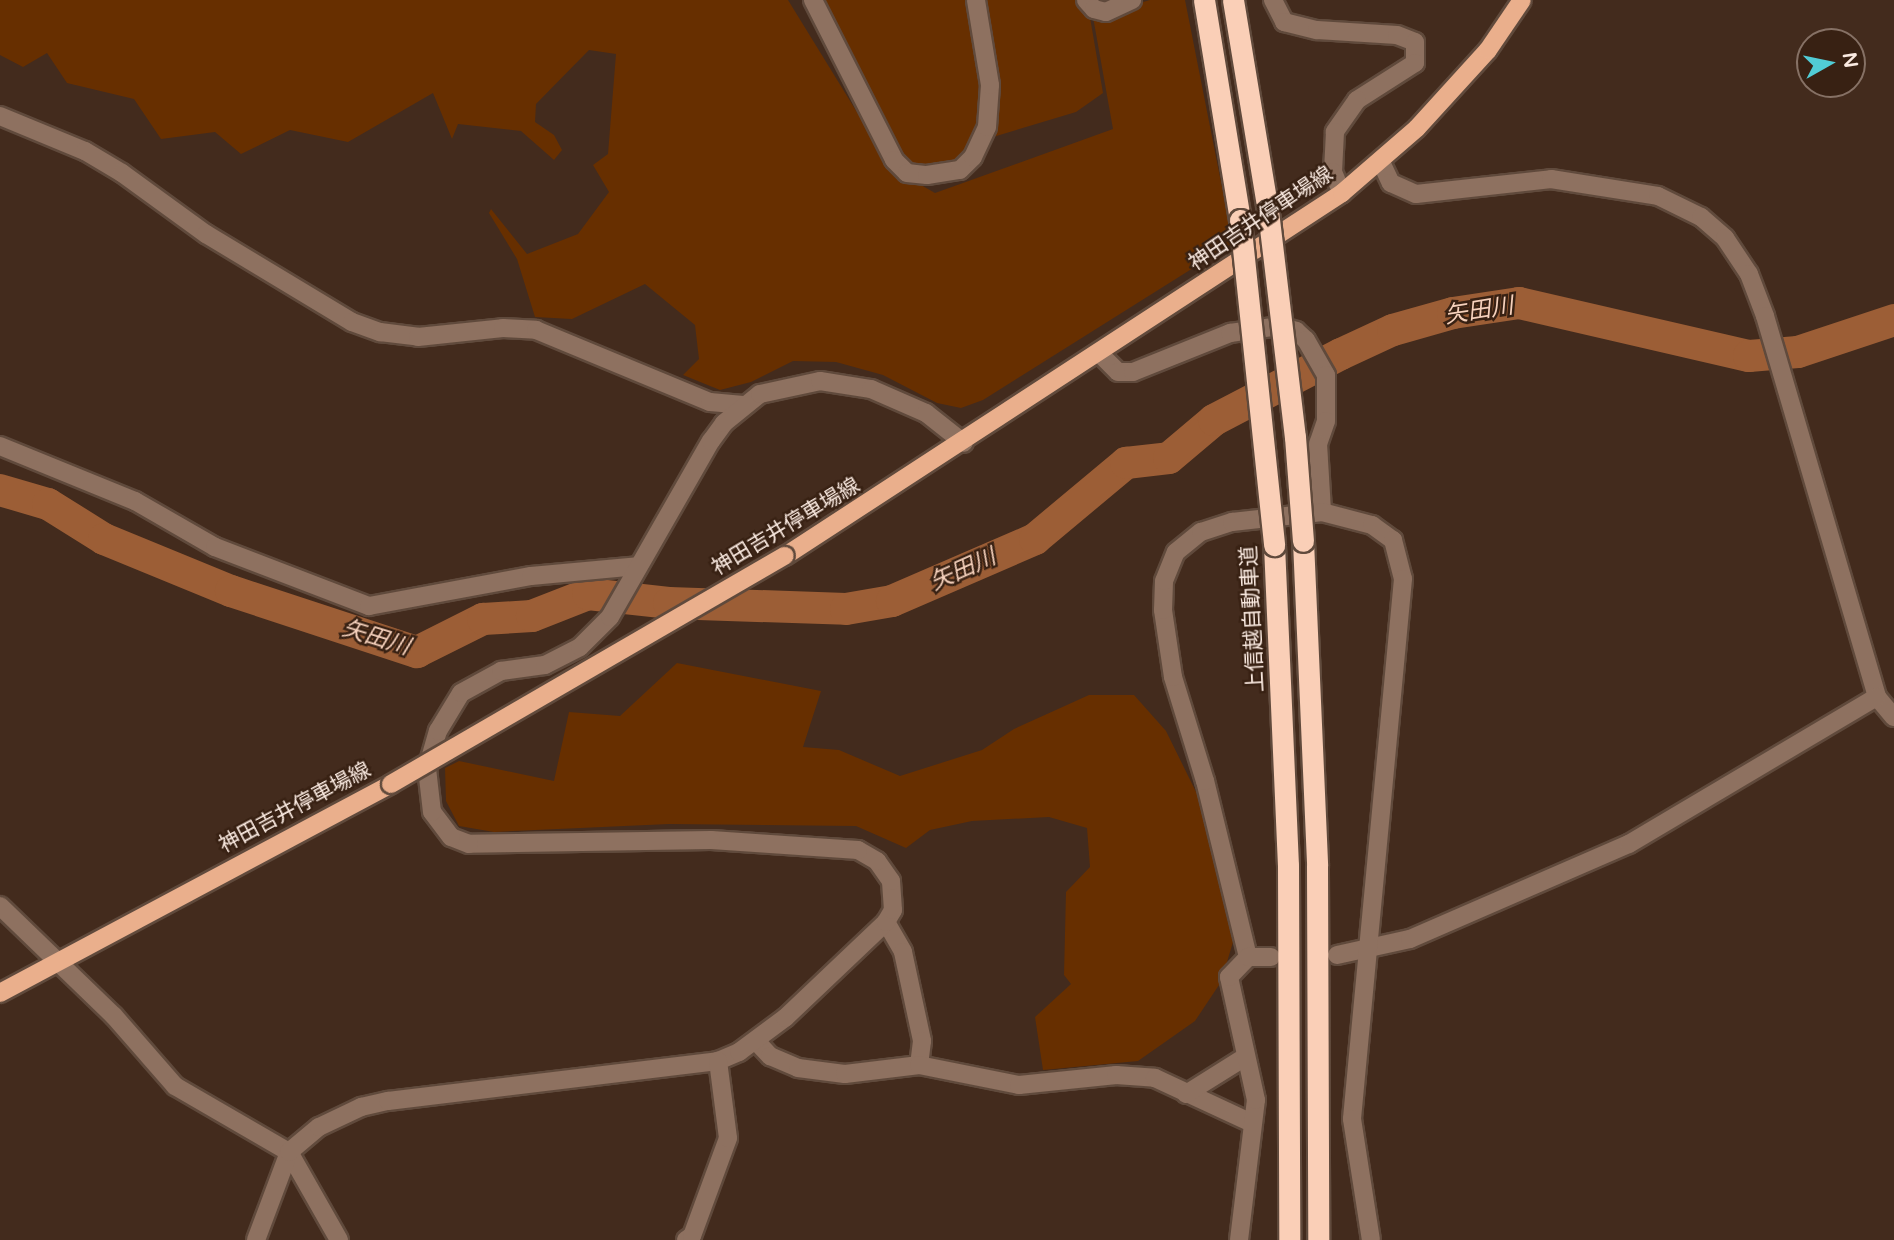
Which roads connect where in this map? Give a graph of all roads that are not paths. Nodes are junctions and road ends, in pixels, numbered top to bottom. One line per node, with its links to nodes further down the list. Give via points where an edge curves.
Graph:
1 (813, 0): 2 (street, via 894,160 907,173 927,175 960,170 973,157 987,127 990,85)
2 (976, 0)
3 (1086, 0): 4 (street, via 1094,9 1106,12)
4 (1132, 0)
5 (1204, 0): 39 (highway, 上信越自動車道, bridge, via 1240,220 1274,545 1288,878)
6 (1233, 0): 40 (highway, bridge, via 1268,211 1290,385 1303,541 1317,866)
7 (1273, 0): 11 (street, via 1284,22 1317,30 1397,35 1415,42 1415,62 1357,100 1335,132 1333,172)
8 (1522, 0): 10 (main road, 神田吉井停車場線, via 1488,50)
9 (0, 116): 13 (street, via 85,151 206,234 352,322 380,332 418,337 503,328 536,330 710,401)
10 (1381, 162): 11 (main road, 神田吉井停車場線); 18 (street, via 1391,183 1416,194 1551,179 1658,196 1701,217 1725,239 1749,274 1765,316)
11 (1342, 193): 12 (main road, 神田吉井停車場線)
12 (1100, 354): 14 (main road, 神田吉井停車場線); 16 (street, via 1118,372 1133,372 1230,333 1279,326 1296,331 1326,375 1326,421 1318,444)
13 (744, 405): 14 (street, via 779,387 844,383 871,389 926,413); 17 (street, via 711,442)
14 (964, 443): 26 (main road, 神田吉井停車場線, bridge, via 785,556 391,784)
15 (0, 446): 17 (street, via 135,501 215,547 369,606 531,576)
16 (1322, 512): 22 (street, via 1372,525 1393,540 1403,579); 24 (street, via 1232,522 1201,532 1176,552 1164,581 1163,610 1173,677 1205,781)
17 (638, 566): 21 (street, via 610,617 580,647 545,665 501,671 461,694 438,731 427,769 432,812 451,837 488,847 619,839 858,850 877,861 891,881 893,910)
18 (1877, 696): 19 (street); 22 (street, via 1629,844 1410,939)
19 (1894, 717)
20 (0, 906): 26 (street)
21 (886, 922): 28 (street); 31 (street, via 903,953 922,1041)
22 (1366, 951): 23 (street); 41 (street, via 1352,1119)
23 (1337, 955)
24 (1248, 957): 25 (street); 29 (street, via 1229,977)
25 (1271, 957)
26 (58, 961): 27 (main road, 神田吉井停車場線); 34 (street, via 176,1086)
27 (0, 993)
28 (756, 1041): 30 (street); 31 (street, via 770,1056 798,1068 845,1074)
29 (1245, 1057): 32 (street); 33 (street, via 1256,1100)
30 (718, 1061): 34 (street, via 388,1101 361,1107 318,1127); 37 (street, via 728,1138 692,1236)
31 (919, 1065): 32 (street, via 1019,1085 1116,1075 1155,1078)
32 (1186, 1094): 33 (street)
33 (1252, 1123): 38 (street)
34 (289, 1152): 35 (street); 36 (street)
35 (256, 1240)
36 (339, 1240)
37 (686, 1240)
38 (1239, 1240)
39 (1289, 1240)
40 (1318, 1240)
41 (1371, 1240)

